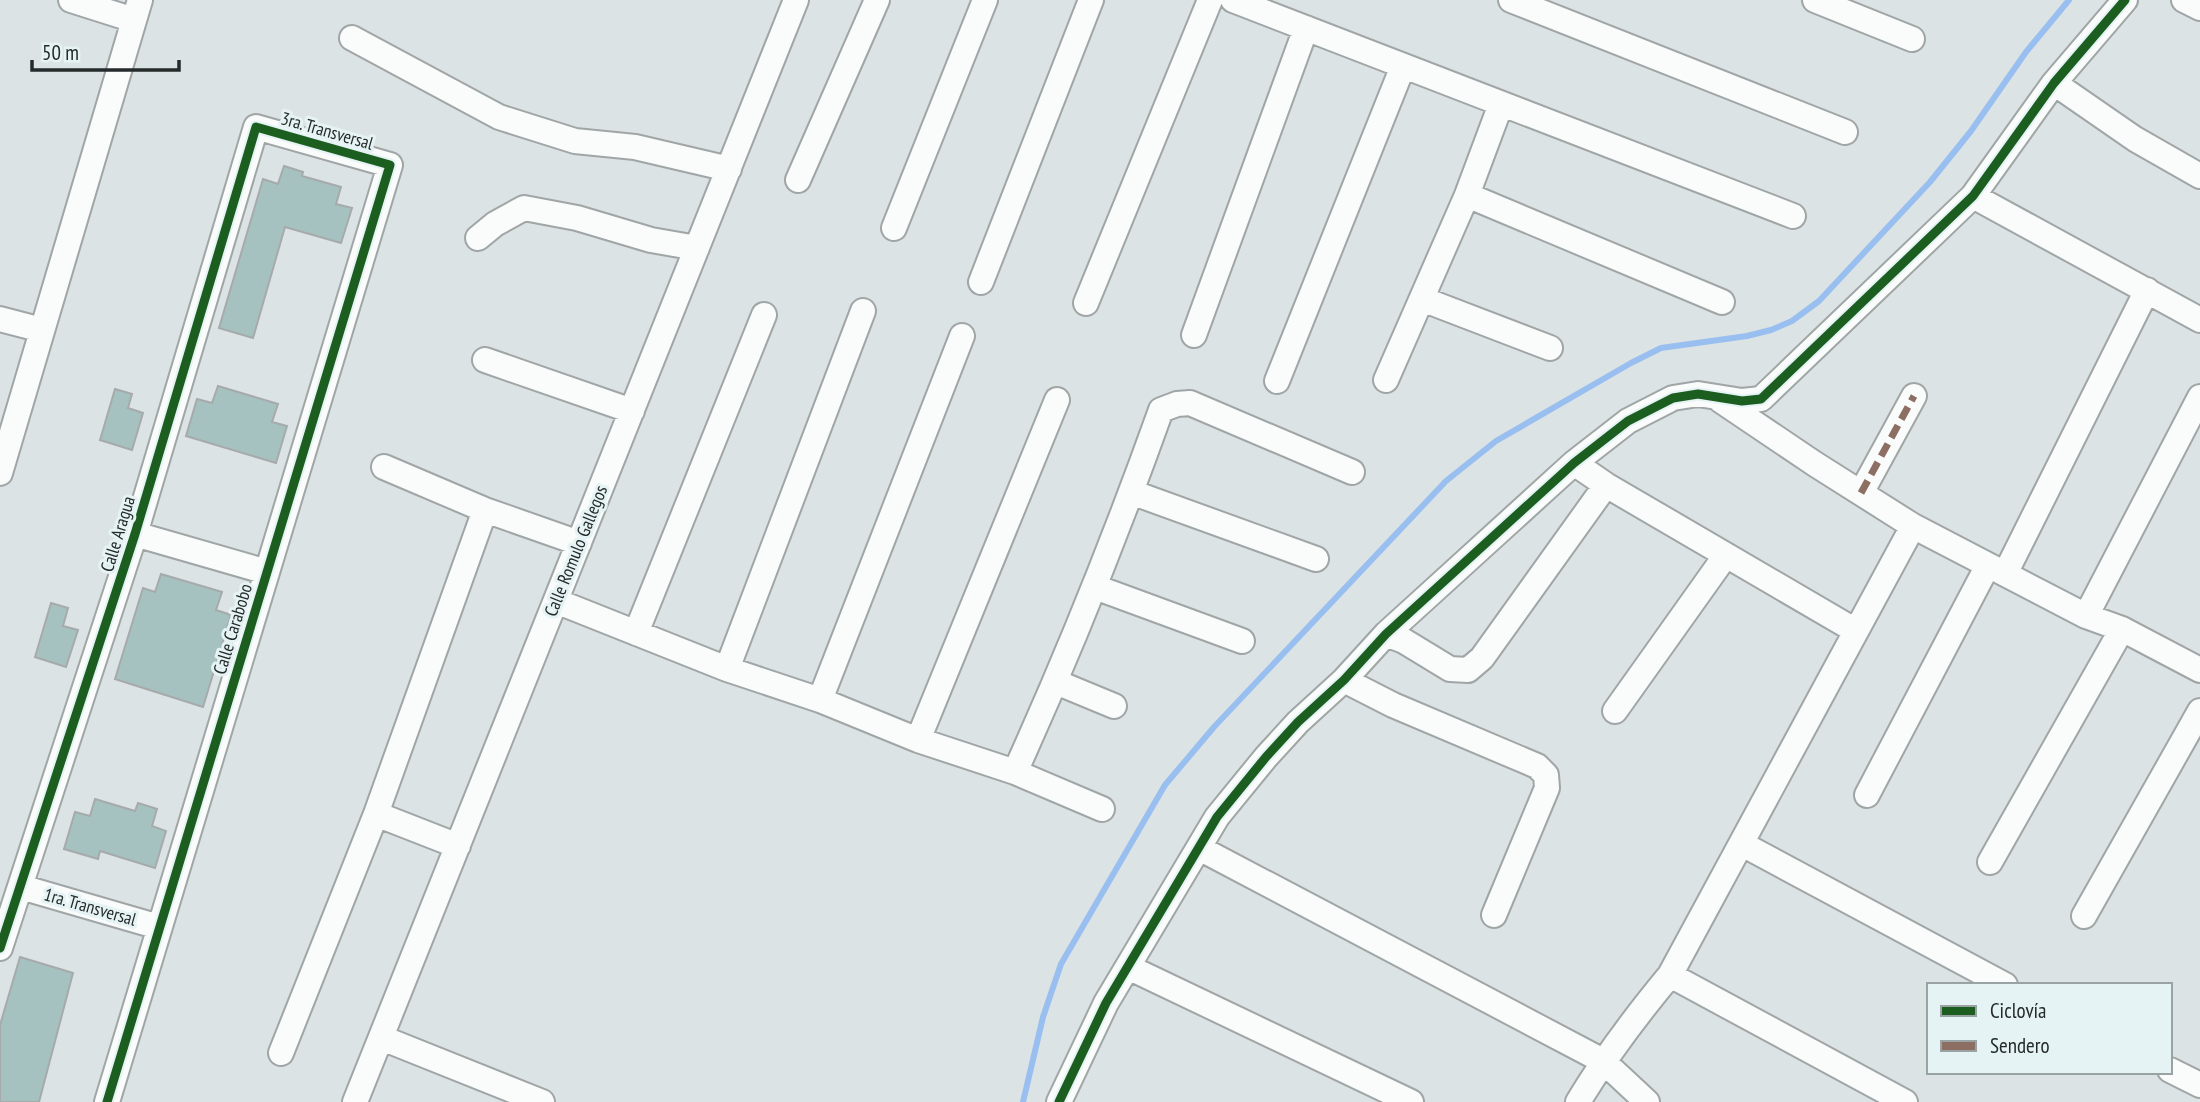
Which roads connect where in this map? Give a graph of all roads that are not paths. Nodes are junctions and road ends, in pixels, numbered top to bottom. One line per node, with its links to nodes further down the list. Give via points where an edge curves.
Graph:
1 (71, 0): 13 (street)
2 (796, 0): 23 (street, Calle Romulo Gallegos)
3 (877, 0): 25 (street)
4 (985, 0): 29 (street)
5 (1091, 0): 32 (street)
6 (1210, 0): 36 (street)
7 (1233, 0): 14 (street)
8 (1511, 0): 21 (street)
9 (1815, 0): 16 (street)
10 (2125, 0): 18 (street)
11 (2184, 0): 12 (street)
12 (2200, 8)
13 (137, 10): 41 (street)
14 (1306, 28): 17 (street); 42 (street)
15 (352, 38): 23 (street, via 499,117 575,141 635,147)
16 (1912, 39)
17 (1403, 66): 19 (street); 47 (street)
18 (2054, 83): 24 (street, via 2135,139); 27 (street)
19 (1502, 104): 26 (street); 28 (street)
20 (256, 127): 22 (street, 3ra. Transversal); 62 (street, Calle Aragua)
21 (1845, 132)
22 (390, 164): 67 (street, Calle Carabobo)
23 (729, 169): 31 (street, Calle Romulo Gallegos)
24 (2200, 176)
25 (798, 180)
26 (1466, 195): 34 (street); 35 (street)
27 (1973, 196): 33 (street); 48 (street, via 1761,399)
28 (1793, 216)
29 (894, 228)
30 (478, 238): 31 (street, via 524,208)
31 (697, 248): 52 (street, Calle Romulo Gallegos)
32 (981, 282)
33 (2147, 290): 40 (street); 66 (street)
34 (1422, 299): 44 (street); 46 (street)
35 (1722, 302)
36 (1086, 303)
37 (863, 311): 76 (street)
38 (764, 315): 73 (street)
39 (0, 318): 41 (street)
40 (2200, 320)
41 (42, 330): 56 (street)
42 (1194, 335)
43 (962, 336): 80 (street)
44 (1550, 348)
45 (485, 359): 52 (street)
46 (1386, 380)
47 (1277, 381)
48 (1715, 396): 53 (street, via 1673,398 1628,421); 59 (street)
49 (1914, 396): 59 (street)
50 (2200, 397): 70 (street)
51 (1056, 401): 84 (street)
52 (632, 411): 63 (street, Calle Romulo Gallegos)
53 (1574, 463): 57 (street); 74 (street)
54 (384, 467): 60 (street)
55 (1352, 472): 58 (street, via 1189,403 1177,404 1161,410)
56 (0, 473)
57 (1606, 485): 64 (street); 74 (street, via 1482,658 1468,670 1450,669)
58 (1131, 492): 65 (street); 68 (street)
59 (1861, 493): 61 (street)
60 (485, 510): 63 (street); 88 (street)
61 (1913, 526): 66 (street); 72 (street)
62 (135, 534): 67 (street); 93 (street, Calle Aragua)
63 (579, 543): 69 (street, Calle Romulo Gallegos)
64 (1726, 555): 72 (street); 82 (street)
65 (1316, 559)
66 (1996, 570): 70 (street); 86 (street)
67 (267, 572): 96 (street, Calle Carabobo)
68 (1095, 587): 75 (street); 79 (street)
69 (556, 601): 73 (street); 90 (street, Calle Romulo Gallegos)
70 (2086, 616): 71 (street)
71 (2122, 629): 77 (street); 92 (street)
72 (1856, 631): 89 (street)
73 (636, 633): 76 (street)
74 (1386, 634): 78 (street)
75 (1242, 641)
76 (727, 668): 80 (street)
77 (2200, 670)
78 (1344, 680): 91 (street, via 1266,757 1217,817); 94 (street, via 1537,766 1546,775 1547,788)
79 (1056, 682): 81 (street); 85 (street)
80 (820, 700): 84 (street)
81 (1114, 706)
82 (1615, 711)
83 (2200, 711): 95 (street)
84 (918, 740): 85 (street)
85 (1015, 772): 87 (street)
86 (1867, 795)
87 (1102, 809)
88 (376, 814): 90 (street); 102 (street)
89 (1742, 844): 99 (street); 100 (street)
90 (458, 846): 101 (street, Calle Romulo Gallegos)
91 (1199, 848): 98 (street); 103 (street)
92 (1990, 862)
93 (21, 887): 96 (street, 1ra. Transversal); 97 (street, Calle Aragua)
94 (1493, 915)
95 (2084, 916)
96 (159, 927): 106 (street, Calle Carabobo)
97 (0, 948)
98 (1128, 967): 109 (street); 110 (street)
99 (1670, 975): 103 (street); 113 (street)
100 (2001, 983)
101 (382, 1038): 107 (street, Calle Romulo Gallegos); 108 (street)
102 (281, 1053)
103 (1603, 1061): 111 (street); 112 (street)
104 (2172, 1071): 105 (street)
105 (2200, 1085)
106 (107, 1102)
107 (355, 1102)
108 (542, 1102)
109 (1059, 1102)
110 (1411, 1102)
111 (1578, 1102)
112 (1647, 1102)
113 (1905, 1102)

